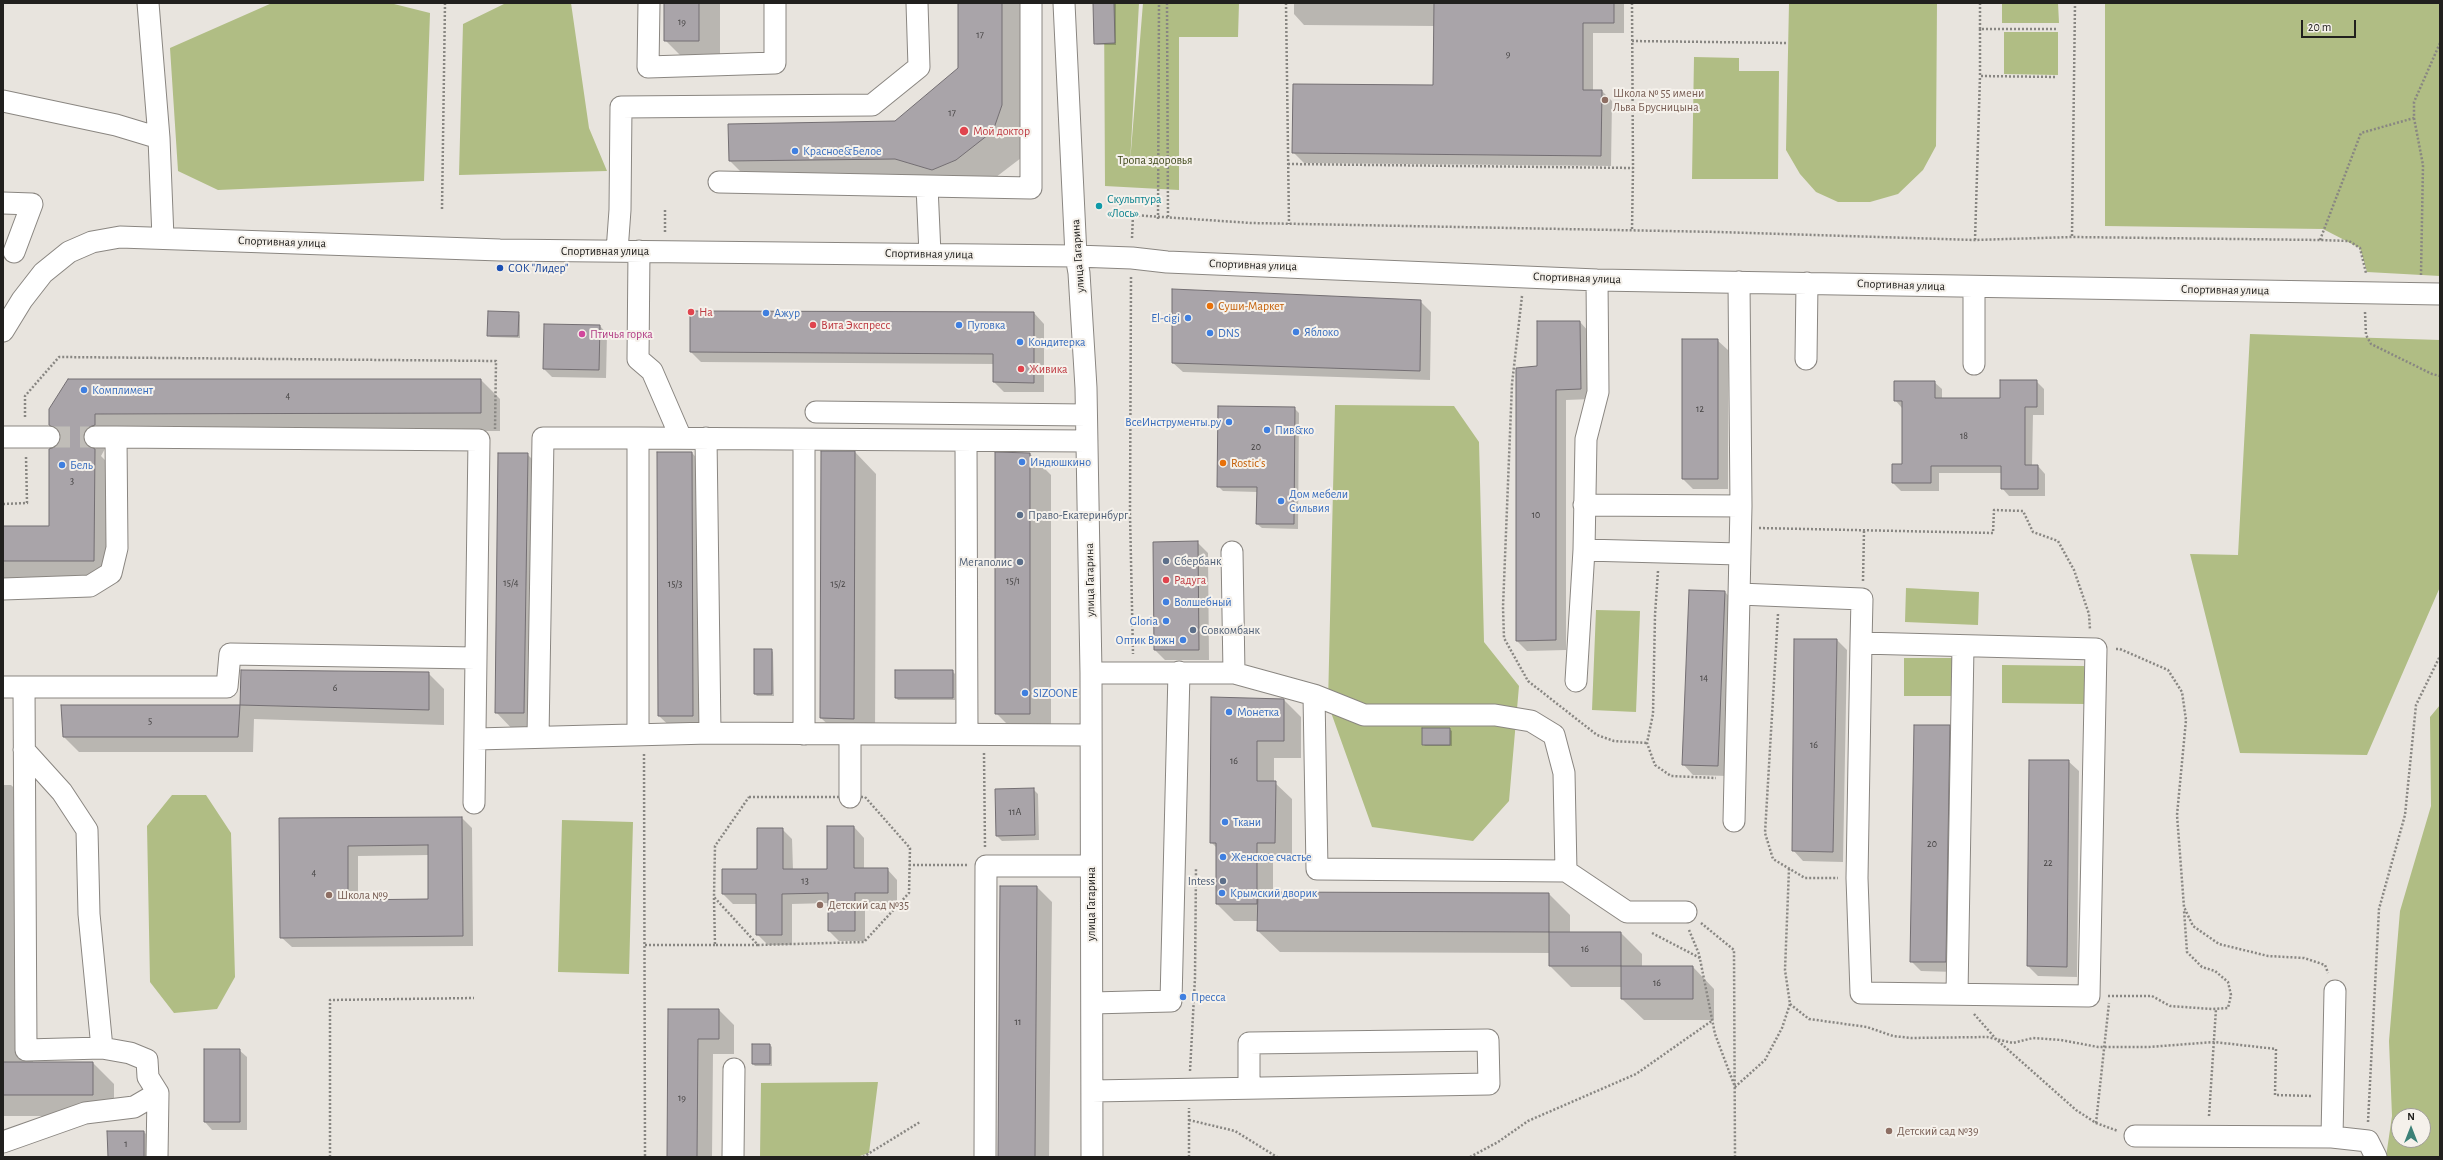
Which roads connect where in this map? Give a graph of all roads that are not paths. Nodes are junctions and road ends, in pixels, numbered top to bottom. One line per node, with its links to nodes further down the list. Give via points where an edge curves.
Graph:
1 (148, 3): 8 (street)
2 (649, 3): 3 (street, via 648,67 775,63)
3 (774, 3)
4 (917, 3): 13 (street, via 918,67 872,105 621,107)
5 (1031, 3): 10 (street, via 1031,188)
6 (1064, 3): 17 (street, улица Гагарина)
7 (3, 100): 8 (street, via 116,125)
8 (158, 138): 12 (street)
9 (719, 182): 10 (street)
10 (927, 186): 16 (street)
11 (3, 203): 15 (street, via 32,204)
12 (163, 238): 13 (street, Спортивная улица, via 500,250); 23 (street, Спортивная улица, via 120,237 92,242 69,252 43,274 22,300)
13 (617, 251): 14 (street, Спортивная улица)
14 (639, 251): 16 (street, Спортивная улица); 33 (street, via 638,359 652,372)
15 (14, 252)
16 (930, 254): 17 (street, Спортивная улица)
17 (1076, 256): 18 (street, Спортивная улица); 27 (street, улица Гагарина, via 1080,280)
18 (1597, 280): 19 (street, Спортивная улица); 38 (street, via 1598,392 1586,439)
19 (1738, 282): 20 (street, Спортивная улица); 39 (street)
20 (1807, 283): 21 (street, Спортивная улица); 24 (street)
21 (1974, 288): 22 (street, Спортивная улица); 25 (street)
22 (2430, 294)
23 (3, 331)
24 (1806, 359)
25 (1974, 364)
26 (816, 412): 27 (street)
27 (1086, 415): 36 (street, улица Гагарина)
28 (3, 437): 29 (street)
29 (49, 437)
30 (95, 437): 31 (street)
31 (116, 437): 43 (street, via 117,548 112,573 90,586); 47 (street, via 479,440)
32 (638, 438): 33 (street); 55 (street); 61 (street, via 543,438)
33 (681, 438): 34 (street)
34 (706, 438): 35 (street); 56 (street)
35 (804, 440): 37 (street); 57 (street)
36 (1087, 441): 37 (street); 49 (street, улица Гагарина)
37 (966, 442): 59 (street)
38 (1584, 505): 39 (street); 40 (street)
39 (1741, 506): 42 (street)
40 (1584, 550): 42 (street); 51 (street)
41 (1232, 552): 50 (street)
42 (1740, 554): 44 (street)
43 (3, 588)
44 (1739, 594): 45 (street, via 1862,599); 66 (street)
45 (1861, 642): 46 (street); 71 (street, via 1857,878 1861,993)
46 (1963, 646): 71 (street); 71 (street, via 2096,649 2089,996)
47 (475, 658): 53 (street, via 230,654 227,687); 62 (street)
48 (1179, 672): 49 (street); 50 (street); 72 (street, via 1171,1001)
49 (1092, 673): 60 (street, улица Гагарина)
50 (1234, 673): 54 (street)
51 (1576, 681)
52 (3, 687): 53 (street)
53 (24, 687): 63 (street)
54 (1314, 695): 68 (street, via 1364,715 1495,715 1531,721 1554,735 1564,773); 68 (street, via 1317,869)
55 (641, 734): 56 (street); 61 (street)
56 (710, 734): 57 (street)
57 (804, 734): 58 (street)
58 (850, 734): 59 (street); 64 (street)
59 (975, 735): 60 (street)
60 (1090, 735): 67 (street, улица Гагарина)
61 (538, 737): 62 (street)
62 (476, 739): 65 (street)
63 (24, 750): 73 (street, via 62,792 87,830 89,914); 73 (street, via 26,1050)
64 (850, 797)
65 (474, 803)
66 (1734, 821)
67 (1091, 866): 72 (street, улица Гагарина); 84 (street, via 986,866)
68 (1566, 871): 69 (street, via 1627,912)
69 (1684, 912)
70 (2335, 991): 79 (street)
71 (1957, 994)
72 (1092, 1003): 76 (street, улица Гагарина)
73 (102, 1048): 77 (street, via 130,1053 147,1060 148,1077)
74 (734, 1069): 83 (street)
75 (1250, 1088): 75 (street, via 1488,1084 1488,1040 1249,1043); 76 (street)
76 (1092, 1091): 85 (street, улица Гагарина)
77 (158, 1093): 80 (street, via 134,1107 85,1113); 82 (street)
78 (2135, 1136): 79 (street)
79 (2332, 1137): 81 (street)
80 (3, 1142)
81 (2372, 1149)
82 (157, 1157)
83 (733, 1157)
84 (985, 1157)
85 (1092, 1157)

